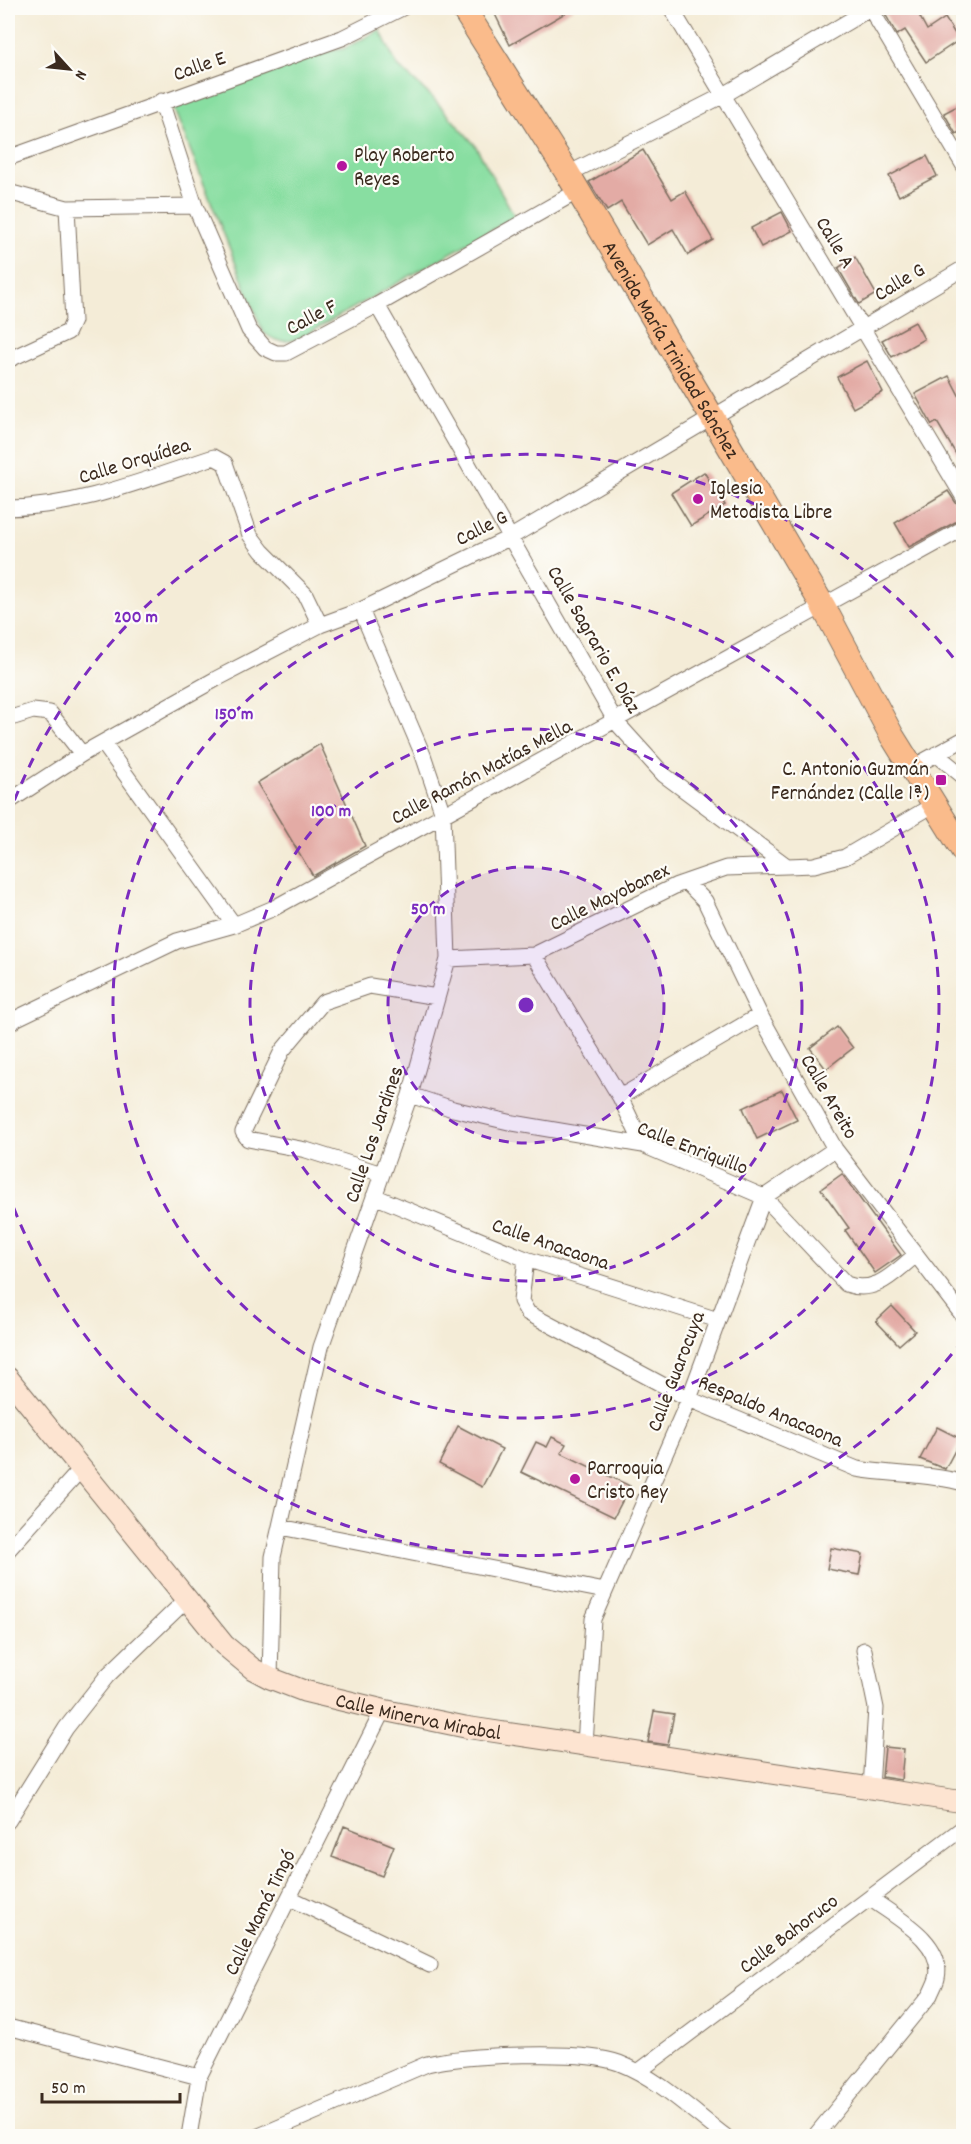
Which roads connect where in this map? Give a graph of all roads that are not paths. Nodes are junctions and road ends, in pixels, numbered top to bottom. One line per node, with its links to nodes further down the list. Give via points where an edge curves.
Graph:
1 (402, 8): 6 (street, Calle E, via 342,38)
2 (463, 8): 9 (main road, Avenida María Trinidad Sánchez)
3 (671, 8): 5 (street, Calle A)
4 (871, 8): 5 (street, Calle F); 8 (street)
5 (724, 95): 9 (street, Calle F); 15 (street, Calle A)
6 (161, 101): 7 (street, Calle E); 11 (street, Calle F)
7 (8, 158)
8 (963, 166)
9 (573, 183): 14 (street, Calle F); 17 (main road, Avenida María Trinidad Sánchez)
10 (8, 192): 12 (street)
11 (195, 206): 12 (street); 14 (street, Calle F, via 249,330 265,348 286,353)
12 (67, 208): 16 (street, via 73,321 68,332)
13 (963, 268): 15 (street, Calle G)
14 (377, 305): 21 (street, Calle Sagrario E. Díaz)
15 (862, 328): 17 (street, Calle G); 18 (street, Calle A)
16 (8, 360)
17 (712, 417): 21 (street, Calle G); 22 (main road, Avenida María Trinidad Sánchez)
18 (963, 498)
19 (8, 508): 24 (street, Calle Orquídea, via 44,508 214,457 225,463 250,536 305,594)
20 (963, 528): 22 (street, Calle Ramón Matías Mella)
21 (511, 537): 23 (street, Calle G); 26 (street, Calle Sagrario E. Díaz)
22 (823, 606): 26 (street, Calle Ramón Matías Mella); 31 (main road, Avenida María Trinidad Sánchez, via 892,736)
23 (361, 610): 24 (street, Calle G); 35 (street, Calle Los Jardines, via 423,756)
24 (320, 625): 28 (street, Calle G)
25 (8, 715): 29 (street, via 50,713)
26 (616, 722): 35 (street, Calle Ramón Matías Mella); 37 (street, Calle Sagrario E. Díaz, via 664,775)
27 (963, 739): 30 (street)
28 (103, 743): 29 (street, Calle G); 39 (street)
29 (82, 754): 33 (street, Calle G)
30 (936, 754): 31 (street); 32 (street)
31 (913, 766): 34 (main road, Avenida María Trinidad Sánchez)
32 (963, 777)
33 (8, 802)
34 (935, 804): 36 (main road, Avenida María Trinidad Sánchez); 37 (street, via 845,857 814,865)
35 (443, 814): 39 (street, Calle Ramón Matías Mella, via 274,908); 41 (street, Calle Los Jardines)
36 (963, 852)
37 (787, 866): 38 (street, Calle Mayobanex, via 726,868)
38 (686, 882): 40 (street, Calle Mayobanex); 43 (street, Calle Areito, via 705,900)
39 (234, 925): 44 (street, Calle Ramón Matías Mella, via 177,941 17,1018)
40 (534, 955): 41 (street, Calle Mayobanex); 46 (street)
41 (448, 959): 42 (street, Calle Los Jardines)
42 (437, 997): 45 (street, Calle Los Jardines); 49 (street, via 370,986 323,1002 282,1051 243,1132 248,1139 306,1150)
43 (760, 1015): 46 (street); 48 (street, Calle Areito)
44 (8, 1026)
45 (410, 1095): 47 (street, Calle Enriquillo, via 513,1123); 49 (street, Calle Los Jardines)
46 (620, 1097): 47 (street)
47 (643, 1145): 51 (street, Calle Enriquillo)
48 (835, 1149): 51 (street); 52 (street, Calle Areito)
49 (382, 1174): 50 (street, Calle Los Jardines)
50 (374, 1196): 53 (street, Calle Anacaona); 60 (street, Calle Los Jardines, via 321,1347)
51 (764, 1197): 52 (street, Calle Enriquillo, via 846,1284 859,1289 875,1286); 55 (street, Calle Guarocuya)
52 (916, 1255): 54 (street, Calle Areito)
53 (526, 1259): 55 (street, Calle Anacaona); 57 (street, Respaldo Anacaona, via 521,1301 528,1313)
54 (963, 1317)
55 (717, 1320): 57 (street, Calle Guarocuya)
56 (8, 1378): 58 (street, Calle Minerva Mirabal)
57 (689, 1399): 59 (street, Respaldo Anacaona, via 857,1469); 62 (street, Calle Guarocuya)
58 (81, 1469): 61 (street); 63 (street, Calle Minerva Mirabal)
59 (963, 1483)
60 (280, 1527): 62 (street); 65 (street, Calle Los Jardines, via 273,1557)
61 (8, 1550)
62 (605, 1591): 67 (street, Calle Guarocuya, via 593,1619)
63 (186, 1600): 65 (street, Calle Minerva Mirabal, via 224,1645); 70 (street, via 107,1676 66,1728)
64 (864, 1650): 68 (street, via 876,1708)
65 (270, 1678): 66 (street, Calle Minerva Mirabal, via 304,1691)
66 (383, 1710): 67 (street, Calle Minerva Mirabal); 72 (street, Calle Mamá Tingó)
67 (585, 1745): 68 (street, Calle Minerva Mirabal)
68 (871, 1788): 69 (street, Calle Minerva Mirabal)
69 (963, 1802)
70 (8, 1821)
71 (963, 1827): 73 (street, Calle Bahoruco)
72 (290, 1898): 74 (street); 77 (street, Calle Mamá Tingó)
73 (870, 1898): 76 (street, Calle Bahoruco); 81 (street, via 927,1941 936,1960 938,1977 930,1995)
74 (430, 1965)
75 (8, 2027): 77 (street)
76 (638, 2072): 79 (street, via 600,2057 452,2059 427,2064); 80 (street)
77 (199, 2077): 78 (street, Calle Mamá Tingó)
78 (189, 2136)
79 (259, 2136)
80 (725, 2136)
81 (815, 2136)

